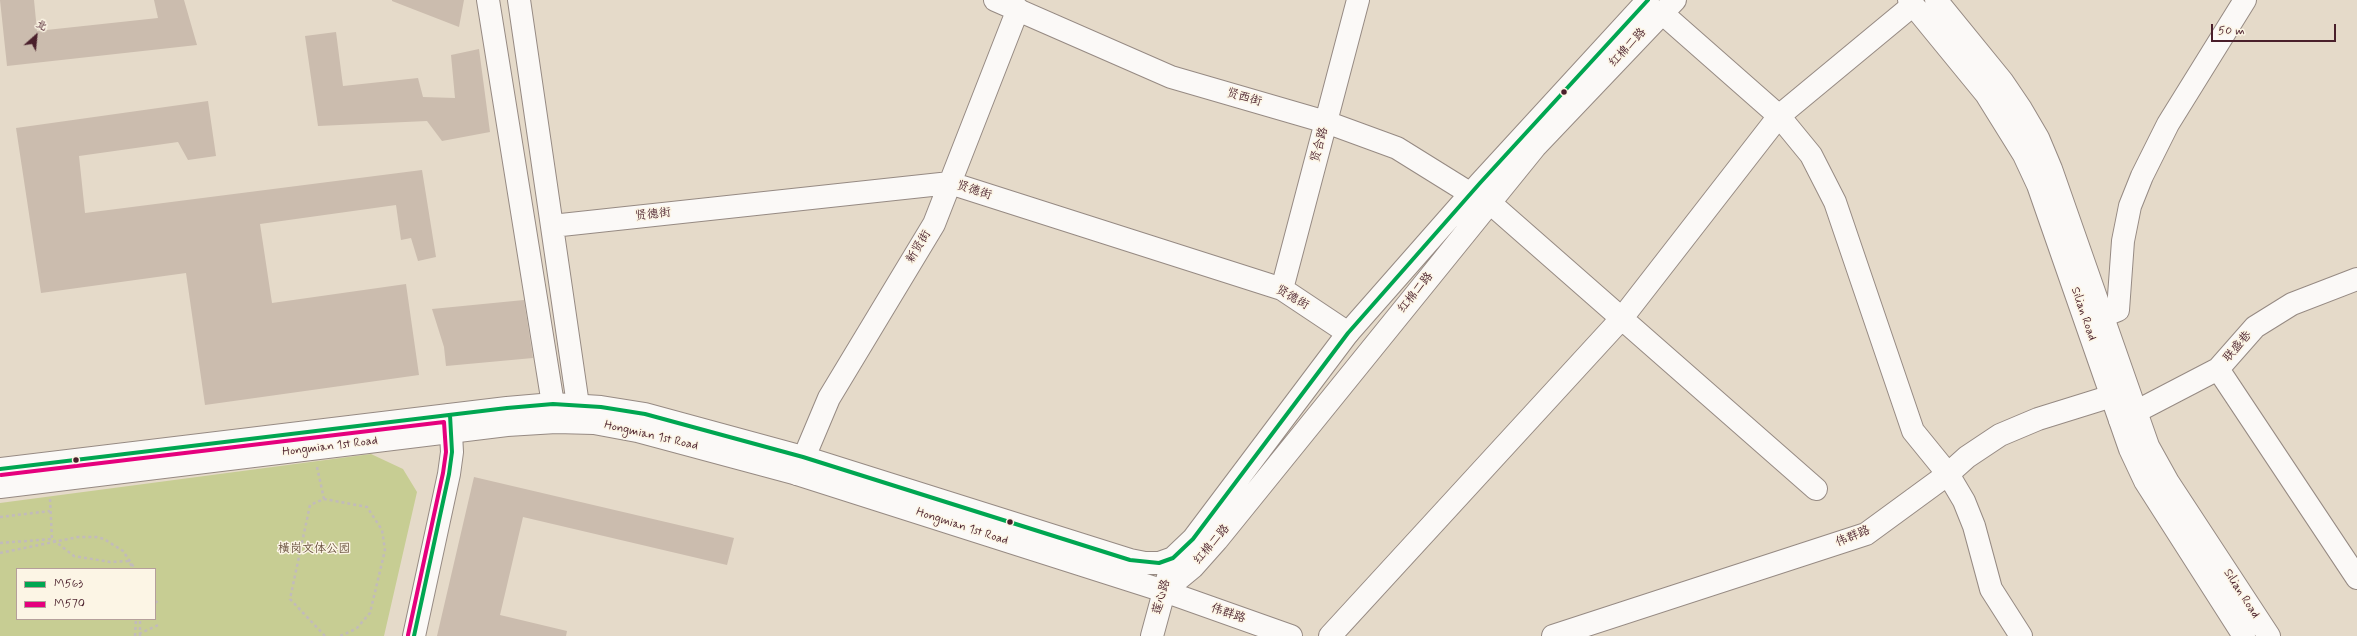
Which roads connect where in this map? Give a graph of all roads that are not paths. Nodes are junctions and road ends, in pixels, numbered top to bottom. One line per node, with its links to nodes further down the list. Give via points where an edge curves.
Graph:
1 (488, 0): 22 (main road)
2 (519, 0): 14 (main road)
3 (995, 0): 9 (main road, 贤西街)
4 (1358, 0): 11 (main road, 贤合路)
5 (1936, 0): 17 (main road, Silian Road, via 2002,81 2038,138)
6 (2244, 0): 17 (main road, via 2168,124 2142,176 2130,206 2118,310)
7 (1911, 3): 10 (main road); 21 (main road, Silian Road, via 1986,94 2024,155)
8 (1662, 4): 10 (main road); 13 (main road, 红棉二路, via 1535,147)
9 (1018, 9): 11 (main road, 贤西街, via 1171,76); 12 (main road, 新贤街)
10 (1779, 116): 18 (main road); 28 (main road, via 1811,155 1835,202 1913,431)
11 (1326, 122): 13 (main road, 贤西街, via 1397,148); 16 (main road, 贤合路)
12 (950, 183): 14 (main road, 贤德街); 16 (main road, 贤德街); 26 (main road, 新贤街, via 934,224 829,398)
13 (1480, 198): 18 (main road, 贤西街); 19 (main road, 红棉二路); 33 (main road, 红棉二路, via 1217,540 1192,567)
14 (552, 226): 23 (main road)
15 (2357, 279): 20 (main road, 联盛巷, via 2292,304 2255,327)
16 (1282, 289): 19 (main road, 贤德街)
17 (2103, 316): 21 (main road, Silian Road)
18 (1622, 318): 30 (main road, 贤西街); 37 (main road)
19 (1348, 333): 31 (main road, 红棉二路, via 1201,528)
20 (2218, 369): 24 (main road, 联盛巷); 32 (main road)
21 (2120, 393): 24 (main road, Silian Road); 28 (main road, 伟群路, via 2038,419 2000,435 1967,457)
22 (553, 404): 23 (main road, Hongmian 1st Road); 25 (main road, Hongmian 1st Road)
23 (578, 405): 26 (main road, Hongmian 1st Road, via 645,414)
24 (2128, 416): 40 (main road, Silian Road, via 2144,481); 41 (main road, Silian Road)
25 (451, 423): 26 (main road, Hongmian 1st Road, via 594,424); 27 (main road, Hongmian 1st Road); 29 (main road, Hongmian 1st Road, via 314,449); 34 (main road, via 452,452 447,488)
26 (800, 466): 31 (main road, Hongmian 1st Road, via 1130,560 1159,563); 33 (main road, Hongmian 1st Road)
27 (0, 469)
28 (1948, 474): 38 (main road, 伟群路, via 1866,534); 39 (main road, via 1964,501 1974,526 1991,589)
29 (0, 487)
30 (1816, 489)
31 (1173, 558): 33 (main road, 莲心路)
32 (2357, 578)
33 (1164, 591): 35 (main road, 莲心路); 36 (main road, 伟群路)
34 (414, 636)
35 (1152, 636)
36 (1292, 636)
37 (1330, 636)
38 (1553, 636)
39 (2021, 636)
40 (2244, 636)
41 (2269, 636)

